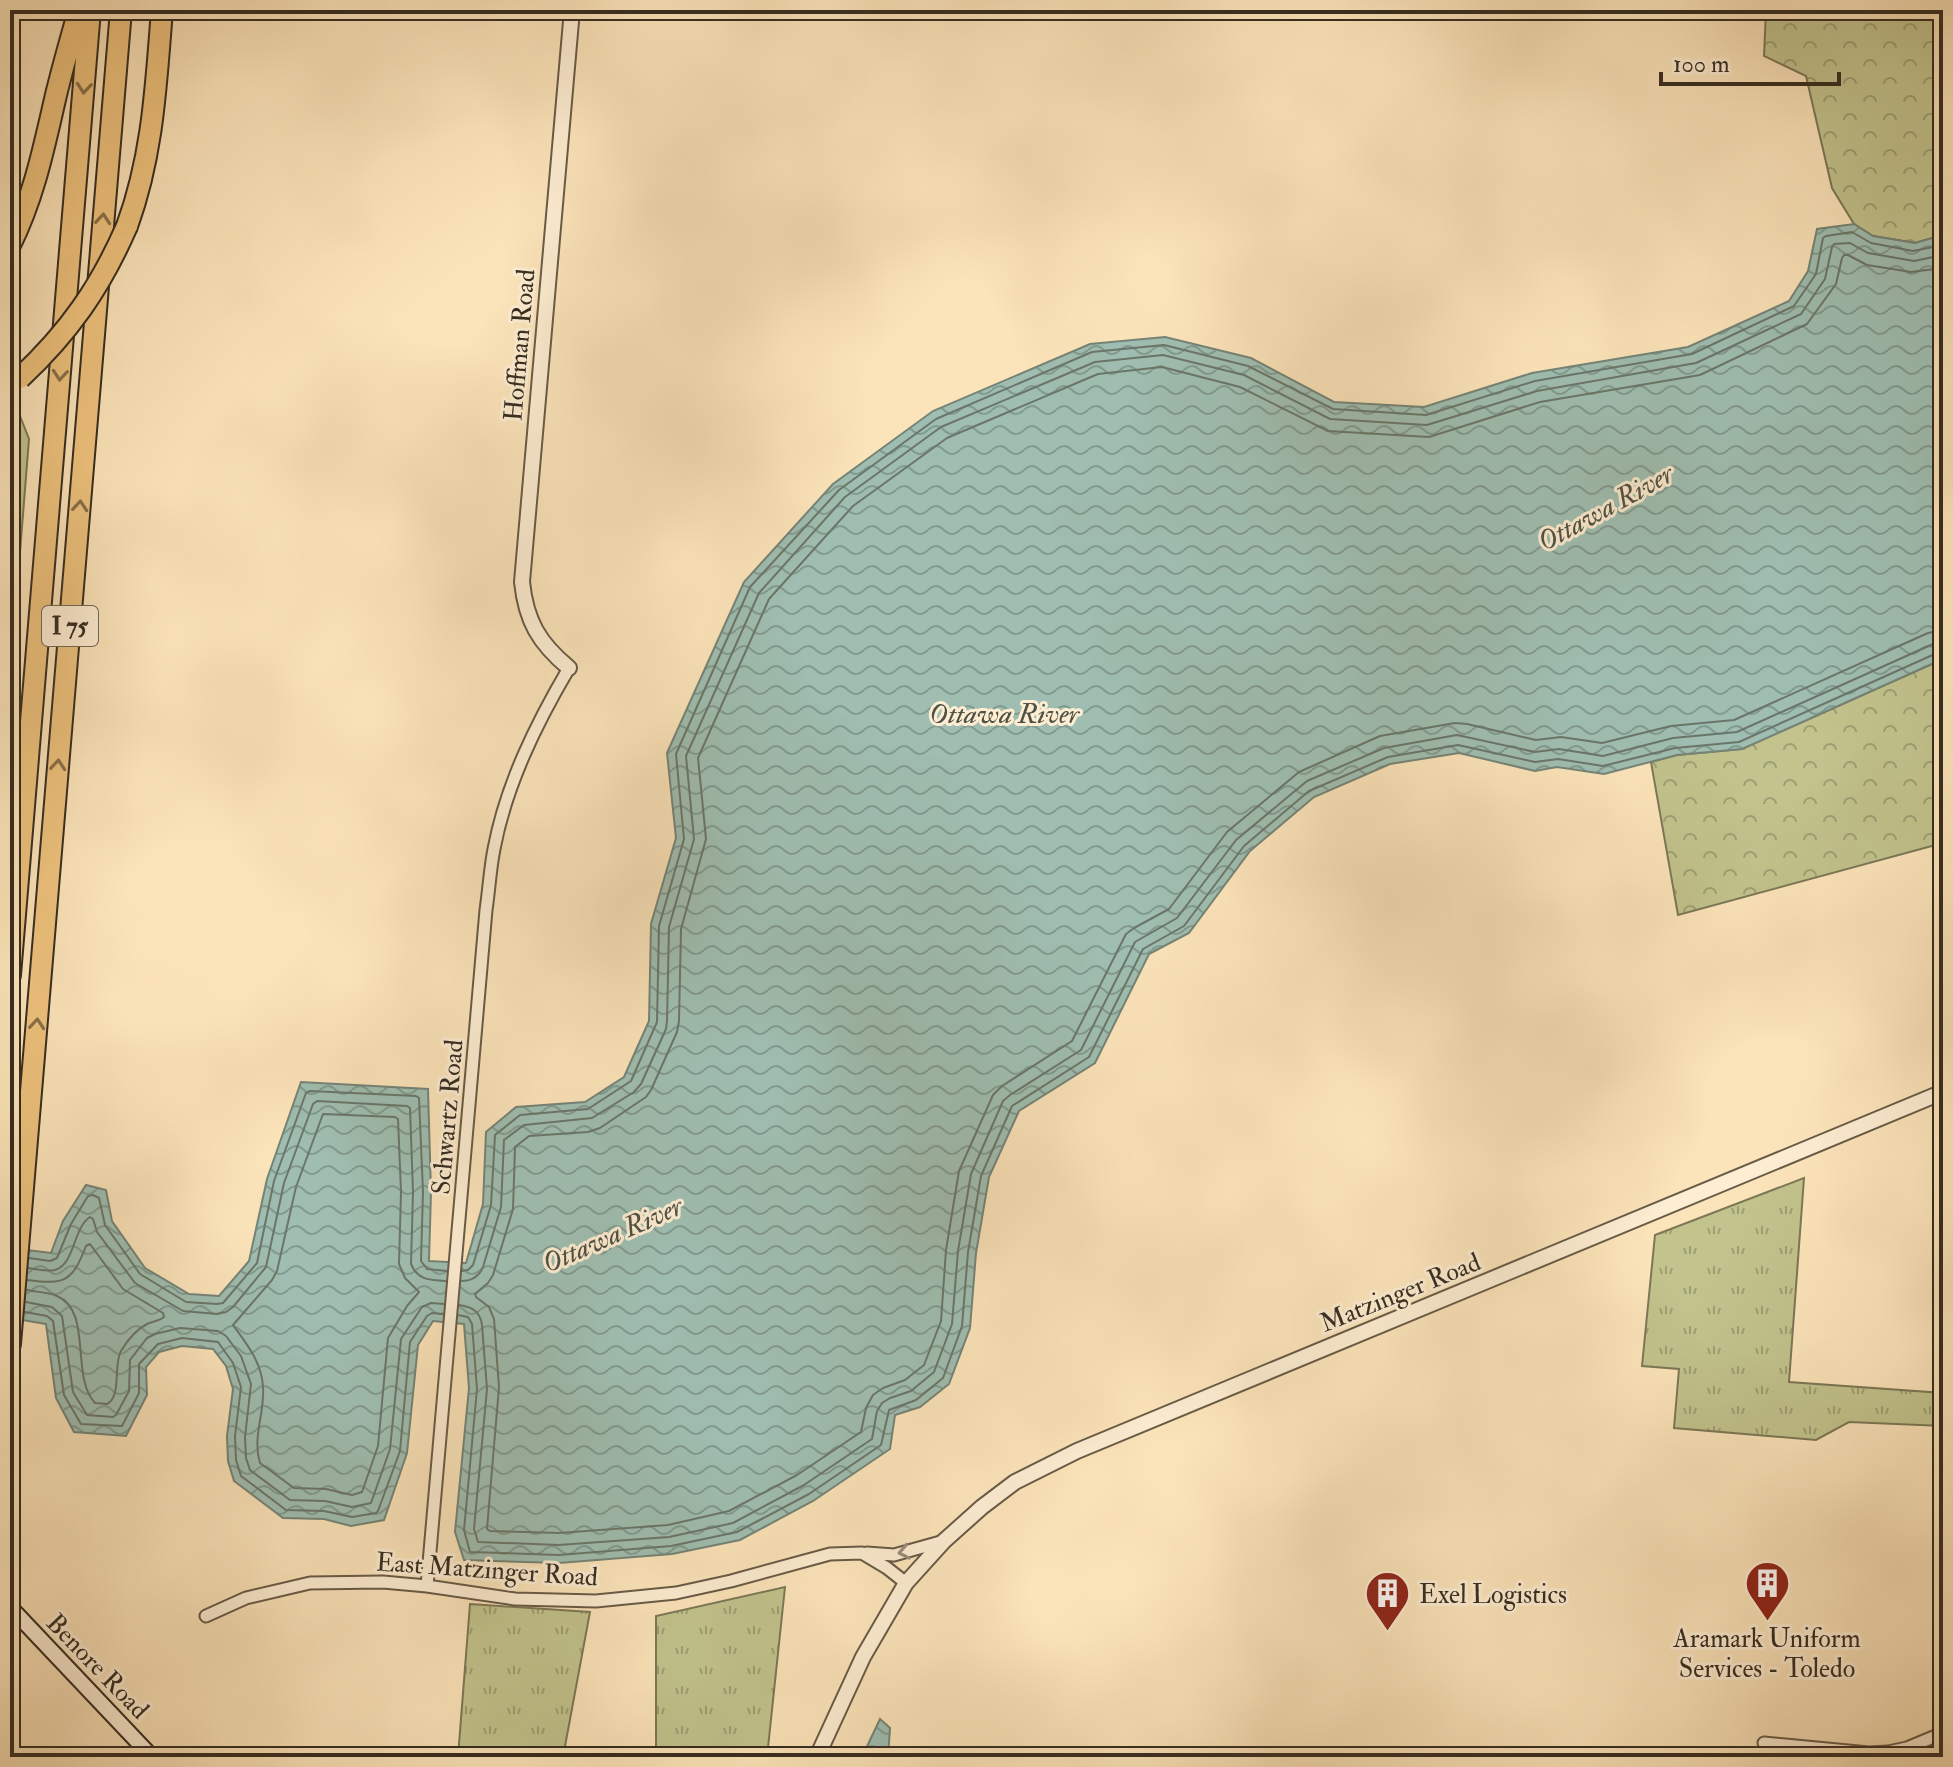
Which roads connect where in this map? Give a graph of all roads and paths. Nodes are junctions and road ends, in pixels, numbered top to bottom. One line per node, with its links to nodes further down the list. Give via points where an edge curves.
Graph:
1 (79, 10): 6 (highway, via 39,170)
2 (90, 10): 9 (highway, I 75, one-way to 9)
3 (121, 10): 11 (highway, I 75, one-way to 3)
4 (162, 10): 7 (highway, bridge, via 149,147 127,226 77,316)
5 (572, 10): 8 (street, Hoffman Road, via 522,582 532,625)
6 (10, 245)
7 (15, 382)
8 (569, 668): 15 (street, Schwartz Road, via 514,777 494,849)
9 (10, 975)
10 (1943, 1092): 12 (street, Matzinger Road, via 1077,1451 1015,1482)
11 (11, 1336)
12 (944, 1541): 13 (street, East Matzinger Road, one-way to 13, via 894,1555); 14 (street, Matzinger Road)
13 (862, 1553): 14 (street); 15 (street, East Matzinger Road, via 830,1554 676,1593 596,1601 515,1599)
14 (906, 1583): 21 (street, Matzinger Road, via 863,1657)
15 (427, 1586): 17 (street, East Matzinger Road, via 310,1583 246,1598)
16 (15, 1612): 20 (street, Benore Road)
17 (206, 1616)
18 (1943, 1733): 19 (street, via 1888,1752)
19 (1764, 1743)
20 (152, 1757)
21 (817, 1757)

